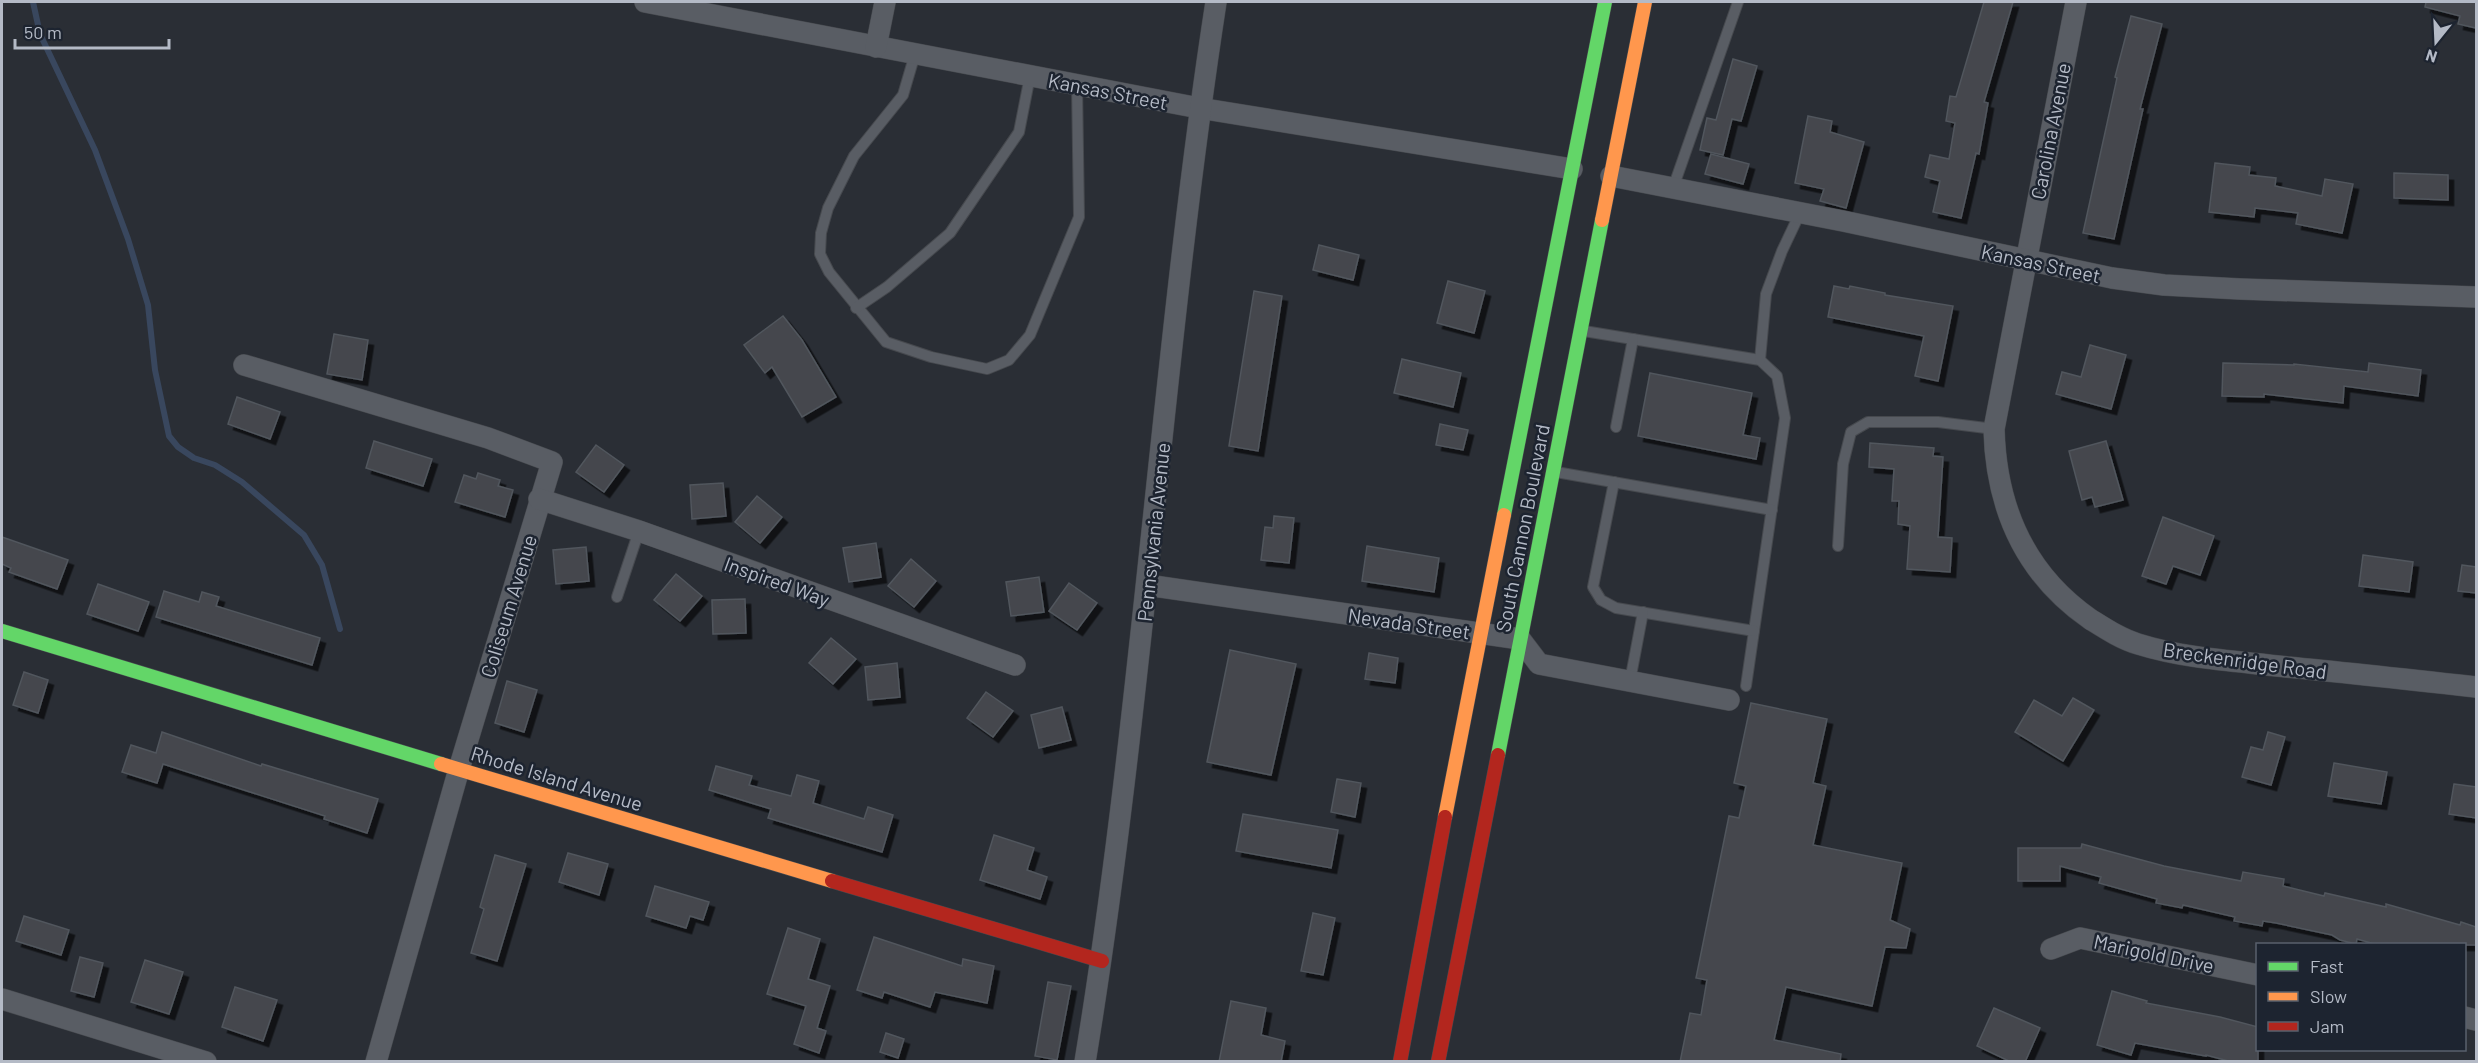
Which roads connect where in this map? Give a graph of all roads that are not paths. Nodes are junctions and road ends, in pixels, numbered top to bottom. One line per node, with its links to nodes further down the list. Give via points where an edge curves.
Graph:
1 (645, 2): 8 (street, Kansas Street)
2 (885, 2): 8 (street)
3 (1216, 2): 12 (street, Pennsylvania Avenue)
4 (1605, 2): 13 (main road, South Cannon Boulevard)
5 (1645, 2): 14 (main road, South Cannon Boulevard)
6 (1738, 2): 15 (lane)
7 (2076, 2): 17 (street, Carolina Avenue)
8 (876, 47): 9 (street, Kansas Street)
9 (915, 54): 10 (street, Kansas Street); 19 (lane, via 903,95 854,156 828,208 821,233 820,254)
10 (1030, 76): 11 (street, Kansas Street); 19 (lane, via 1019,132 950,233 888,287)
11 (1077, 85): 12 (street, Kansas Street); 19 (lane, via 1079,217 1030,335 1009,360 987,369 886,342)
12 (1199, 108): 13 (street, Kansas Street); 32 (street, Pennsylvania Avenue)
13 (1572, 169): 37 (main road, South Cannon Boulevard)
14 (1611, 176): 15 (street, Kansas Street); 20 (main road, South Cannon Boulevard)
15 (1673, 188): 16 (street, Kansas Street)
16 (1800, 213): 17 (street, Kansas Street); 22 (lane, via 1766,294)
17 (2025, 260): 18 (street, Kansas Street, via 2164,285); 25 (street, Breckenridge Road)
18 (2476, 297)
19 (856, 308)
20 (1581, 330): 21 (lane); 26 (main road, South Cannon Boulevard)
21 (1633, 339): 22 (lane); 24 (lane)
22 (1760, 360): 29 (lane, via 1777,376 1785,418)
23 (244, 365): 28 (street, Coliseum Avenue, via 488,438 552,462)
24 (1616, 427)
25 (1994, 429): 31 (lane, via 1938,422 1868,422 1851,432 1843,464); 42 (street, Breckenridge Road, via 2004,503 2034,566 2072,606 2110,632 2137,644 2188,656)
26 (1553, 471): 27 (lane); 38 (main road, South Cannon Boulevard)
27 (1614, 482): 29 (lane); 34 (lane, via 1593,587 1601,600 1616,608)
28 (539, 499): 30 (street, Inspired Way); 44 (street, Coliseum Avenue)
29 (1772, 510): 36 (lane)
30 (639, 531): 33 (lane); 39 (street, Inspired Way)
31 (1838, 546)
32 (1147, 585): 37 (street, Nevada Street); 46 (street, Pennsylvania Avenue)
33 (617, 597)
34 (1643, 612): 36 (lane); 40 (lane)
35 (2, 631): 44 (main road, Rhode Island Avenue)
36 (1754, 631): 41 (lane)
37 (1481, 634): 38 (street, Nevada Street); 52 (main road, South Cannon Boulevard)
38 (1520, 639): 40 (street, via 1539,664); 53 (main road, South Cannon Boulevard)
39 (1015, 665)
40 (1630, 681): 43 (street)
41 (1746, 686)
42 (2476, 687)
43 (1729, 700)
44 (459, 769): 46 (main road, Rhode Island Avenue); 50 (street, Coliseum Avenue)
45 (2051, 949): 47 (street, Marigold Drive, via 2080,938)
46 (1102, 961): 51 (street, Pennsylvania Avenue)
47 (2256, 975)
48 (2, 999): 49 (street)
49 (206, 1062)
50 (376, 1062)
51 (1085, 1062)
52 (1400, 1062)
53 (1438, 1062)

